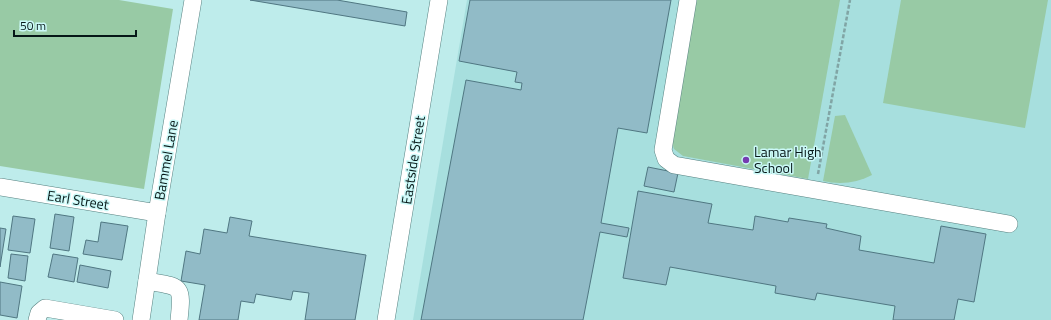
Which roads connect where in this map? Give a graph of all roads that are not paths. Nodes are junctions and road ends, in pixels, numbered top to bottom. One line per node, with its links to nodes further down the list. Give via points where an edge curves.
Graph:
1 (193, 0): 5 (street, Bammel Lane)
2 (439, 0): 12 (street, Eastside Street)
3 (688, 0): 6 (street, via 663,150 666,159 674,165)
4 (0, 187): 5 (street, Earl Street)
5 (157, 213): 7 (street, Bammel Lane)
6 (1009, 224)
7 (146, 282): 10 (street, Bammel Lane); 11 (street, via 173,286 180,290 182,296)
8 (37, 320): 9 (street, via 39,313 45,308)
9 (115, 320)
10 (141, 320)
11 (179, 320)
12 (386, 320)

